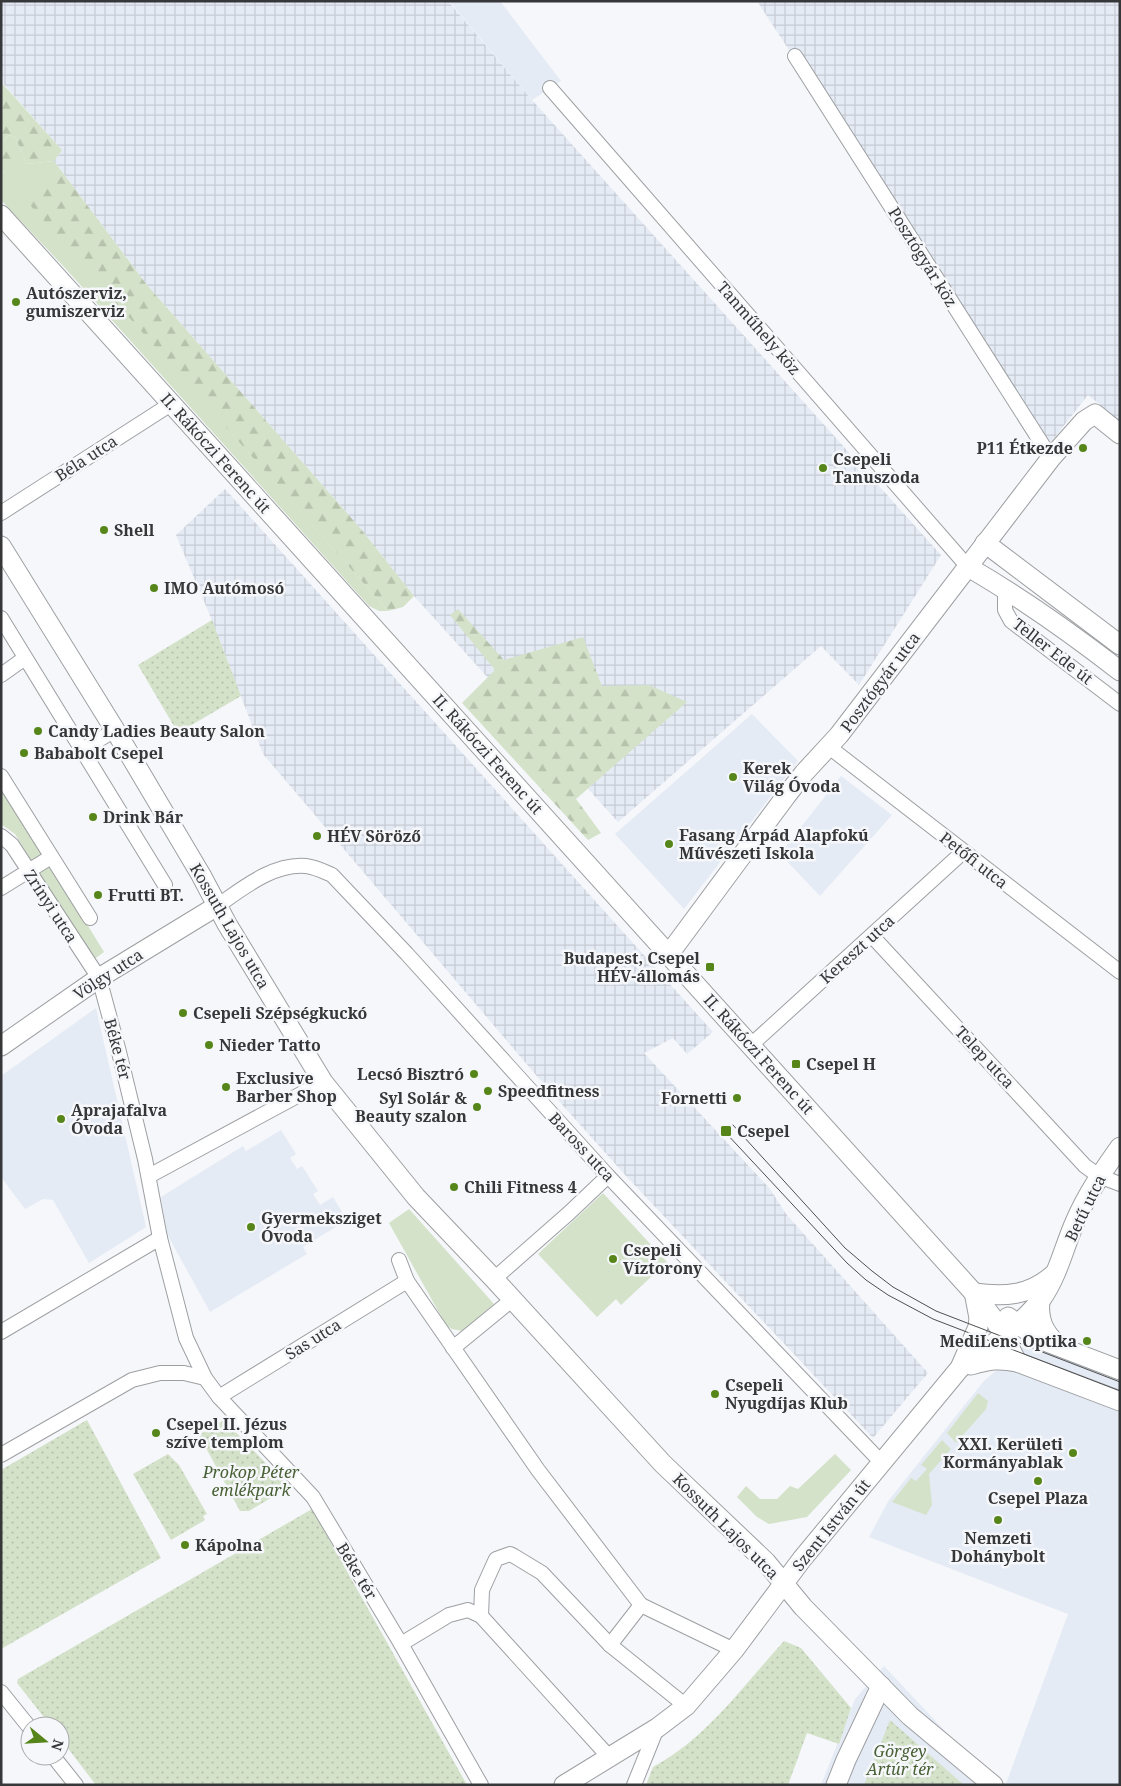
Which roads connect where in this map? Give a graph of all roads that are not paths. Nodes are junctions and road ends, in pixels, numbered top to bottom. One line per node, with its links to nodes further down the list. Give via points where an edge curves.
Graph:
1 (795, 56): 6 (street, Posztógyár köz)
2 (550, 88): 10 (street, Tanműhely köz)
3 (1, 215): 4 (street, II. Rákóczi Ferenc út)
4 (171, 404): 7 (street, Béla utca); 31 (street, II. Rákóczi Ferenc út)
5 (1120, 434): 6 (street, Posztógyár utca, via 1095,414 1084,421)
6 (1051, 458): 8 (street, Posztógyár utca)
7 (1, 513)
8 (986, 543): 10 (street, Posztógyár utca); 13 (street)
9 (1, 546): 18 (street, Kossuth Lajos utca)
10 (968, 567): 11 (street, Teller Ede út); 19 (street, Posztógyár utca)
11 (1005, 588): 15 (street, Teller Ede út); 17 (street, Teller Ede út, via 1005,610 1011,621)
12 (1, 618): 14 (street)
13 (1120, 646)
14 (25, 658): 16 (street); 20 (street)
15 (1120, 671)
16 (1, 675)
17 (1120, 704)
18 (115, 730): 20 (street); 28 (street, Kossuth Lajos utca)
19 (829, 747): 23 (street, Petőfi utca); 31 (street, Posztógyár utca, via 790,792)
20 (82, 750): 26 (street)
21 (1, 776): 24 (street)
22 (1, 836): 25 (street, Zrínyi utca, via 12,845)
23 (963, 852): 30 (street, Kereszt utca); 32 (street, Petőfi utca)
24 (51, 857): 25 (street); 29 (street)
25 (28, 871): 27 (street); 33 (street, Zrínyi utca)
26 (165, 885)
27 (1, 888)
28 (217, 906): 33 (street, Völgy utca); 36 (street, Kossuth Lajos utca); 39 (street, Baross utca, via 262,876 286,868 304,866 332,875)
29 (90, 918)
30 (872, 936): 34 (street, Kereszt utca); 40 (street, Telep utca, via 1085,1166)
31 (669, 954): 34 (street, II. Rákóczi Ferenc út)
32 (1120, 972)
33 (99, 978): 35 (street, Völgy utca); 38 (street, Béke tér)
34 (751, 1045): 47 (street, II. Rákóczi Ferenc út)
35 (1, 1046)
36 (323, 1082): 38 (street); 45 (street, Kossuth Lajos utca, via 416,1197)
37 (1120, 1147): 40 (street, Betű utca)
38 (149, 1176): 42 (street, Béke tér)
39 (608, 1176): 45 (street); 61 (street, Baross utca)
40 (1099, 1176): 41 (street); 44 (street, Betű utca, via 1081,1209)
41 (1120, 1184)
42 (160, 1238): 51 (street); 57 (street, Béke tér, via 186,1338)
43 (399, 1260): 46 (street)
44 (1055, 1273): 47 (street, via 1042,1285 1030,1290 1006,1295); 49 (street, Betű utca)
45 (494, 1278): 48 (street, Kossuth Lajos utca)
46 (407, 1281): 53 (street); 58 (street, Sas utca)
47 (974, 1293): 50 (street, II. Rákóczi Ferenc út, via 996,1322); 55 (street, Szent István út, via 978,1327)
48 (513, 1299): 53 (street); 62 (street, Kossuth Lajos utca, via 663,1464 766,1562)
49 (1040, 1300): 50 (street, Betű utca); 52 (street, via 1041,1324)
50 (1010, 1330): 52 (street, II. Rákóczi Ferenc út); 54 (street, II. Rákóczi Ferenc út); 55 (street, Szent István út)
51 (1, 1332)
52 (1060, 1347): 56 (street, II. Rákóczi Ferenc út)
53 (452, 1348): 63 (street, via 538,1470)
54 (1017, 1362): 55 (street, via 1001,1358); 59 (street)
55 (960, 1368): 61 (street, Szent István út)
56 (1120, 1370)
57 (205, 1378): 58 (street, Béke tér); 60 (street, via 184,1373 160,1373 132,1380)
58 (219, 1397): 65 (street, Béke tér, via 313,1497)
59 (1120, 1401)
60 (1, 1455)
61 (882, 1463): 62 (street, Szent István út)
62 (784, 1584): 67 (street, Szent István út); 68 (street, Kossuth Lajos utca)
63 (641, 1604): 66 (street); 67 (street)
64 (481, 1616): 65 (street, via 468,1610 450,1614); 66 (street, via 482,1590 491,1568 496,1559 510,1554 542,1573); 73 (street)
65 (401, 1644): 77 (street, Béke tér)
66 (610, 1645): 70 (street)
67 (734, 1650): 70 (street, Szent István út)
68 (881, 1686): 79 (street); 80 (street, Kossuth Lajos utca, via 910,1716)
69 (1, 1692): 71 (street)
70 (686, 1706): 72 (street, Szent István út)
71 (20, 1716)
72 (657, 1728): 73 (street, Szent István út); 78 (street)
73 (610, 1758): 75 (street, Szent István út)
74 (61, 1766): 76 (street)
75 (572, 1784)
76 (76, 1785)
77 (481, 1785)
78 (634, 1785)
79 (836, 1785)
80 (993, 1785)

